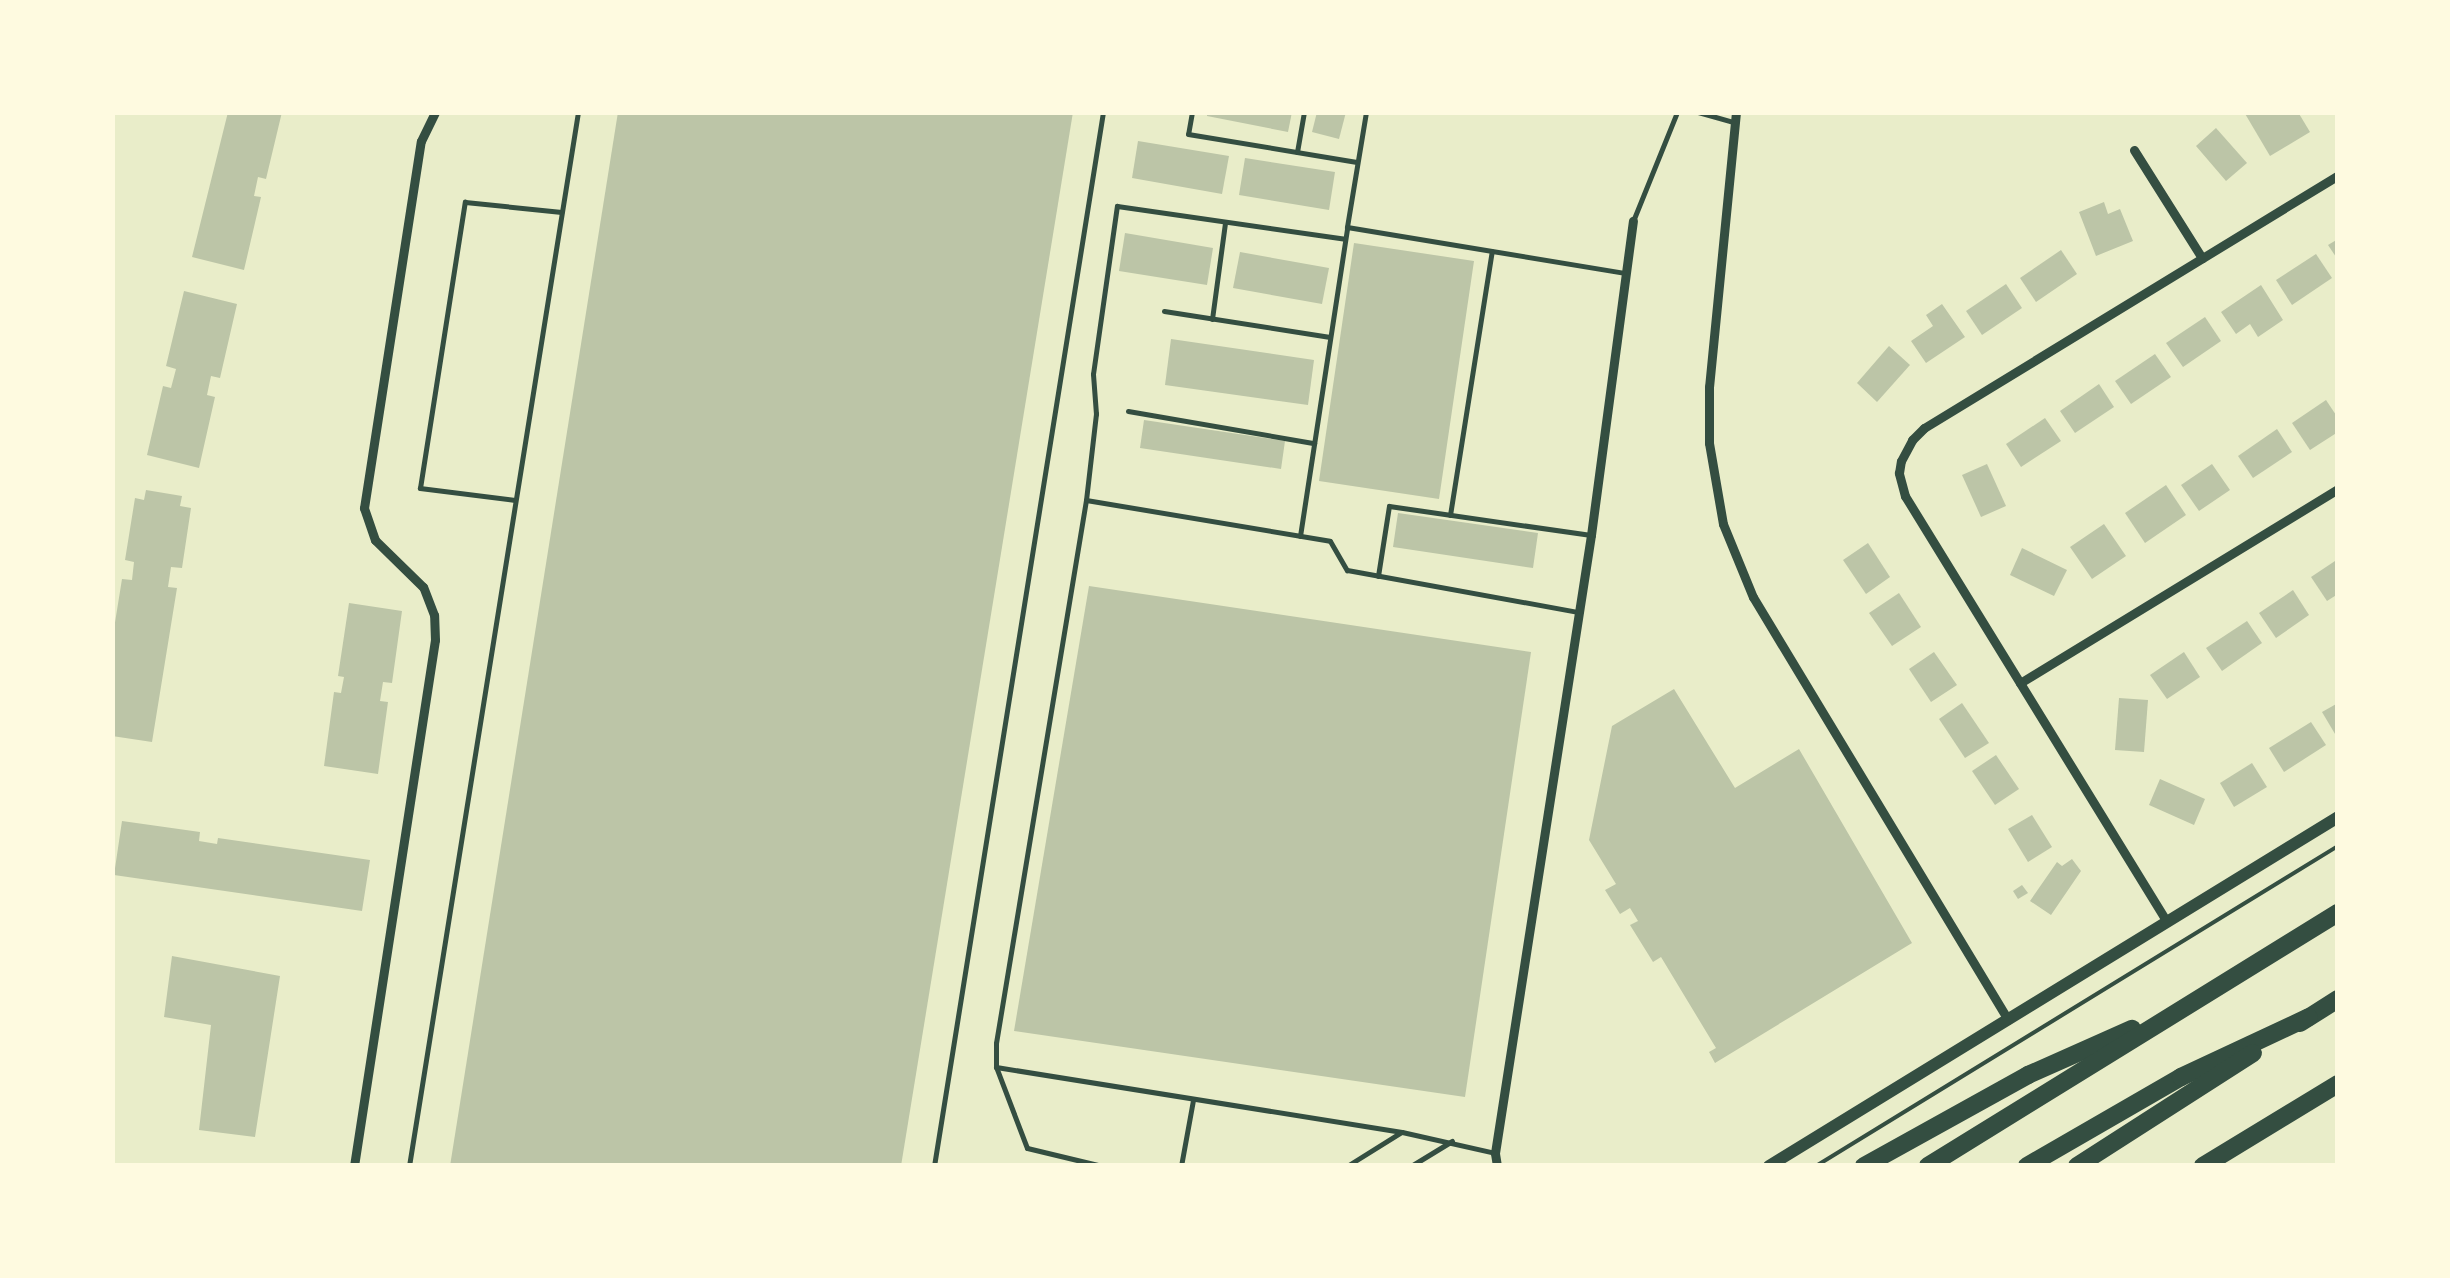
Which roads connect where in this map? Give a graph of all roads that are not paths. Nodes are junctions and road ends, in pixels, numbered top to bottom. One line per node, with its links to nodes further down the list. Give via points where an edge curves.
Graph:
1 (435, 112): 49 (street, via 421,141 364,508 374,540 423,587 436,628)
2 (578, 112): 14 (lane)
3 (1102, 112): 51 (lane)
4 (1192, 112): 11 (lane, via 1188,134)
5 (1304, 112): 11 (lane)
6 (1366, 112): 12 (lane)
7 (1677, 112): 16 (lane)
8 (1698, 112): 9 (lane)
9 (1735, 117): 42 (street, via 1710,387 1709,443 1723,524 1753,597)
10 (2134, 150): 20 (street)
11 (1297, 152): 12 (lane)
12 (1358, 162): 17 (lane)
13 (2338, 175): 20 (street)
14 (562, 212): 28 (lane); 28 (lane, via 465,202 420,488)
15 (1226, 222): 18 (lane); 23 (lane); 29 (lane, via 1116,206 1093,374 1096,414)
16 (1633, 222): 21 (street)
17 (1346, 228): 18 (lane); 19 (lane)
18 (1345, 239): 24 (lane)
19 (1492, 251): 21 (lane); 30 (lane)
20 (2202, 258): 35 (street, via 1924,428 1904,451 1898,472 1905,496)
21 (1627, 274): 32 (street)
22 (1164, 311): 23 (lane)
23 (1212, 319): 24 (lane)
24 (1330, 337): 26 (lane)
25 (1128, 411): 26 (lane)
26 (1314, 443): 31 (lane)
27 (2338, 489): 35 (street)
28 (516, 500): 50 (lane)
29 (1086, 500): 31 (lane); 43 (lane)
30 (1450, 515): 32 (lane); 33 (lane, via 1389,506)
31 (1300, 536): 33 (lane, via 1330,541 1348,570)
32 (1592, 536): 34 (street)
33 (1378, 576): 34 (lane)
34 (1579, 612): 48 (street)
35 (2020, 683): 38 (street)
36 (2338, 817): 38 (main road)
37 (2338, 913): 40 (highway)
38 (2167, 922): 42 (main road)
39 (2338, 999): 41 (highway)
40 (2192, 1002): 58 (highway, via 2028,1075); 59 (highway)
41 (2309, 1017): 60 (highway, via 2182,1076); 61 (highway)
42 (2008, 1020): 57 (main road)
43 (996, 1067): 45 (lane); 52 (lane, via 1027,1148)
44 (2338, 1084): 62 (highway)
45 (1193, 1100): 46 (lane); 53 (lane)
46 (1402, 1132): 47 (lane); 54 (lane)
47 (1452, 1141): 48 (lane); 55 (lane)
48 (1496, 1153): 56 (street)
49 (354, 1166)
50 (409, 1166)
51 (934, 1166)
52 (1102, 1166)
53 (1182, 1166)
54 (1347, 1166)
55 (1412, 1166)
56 (1497, 1166)
57 (1769, 1166)
58 (1864, 1166)
59 (1928, 1166)
60 (2027, 1166)
61 (2076, 1166)
62 (2203, 1166)

